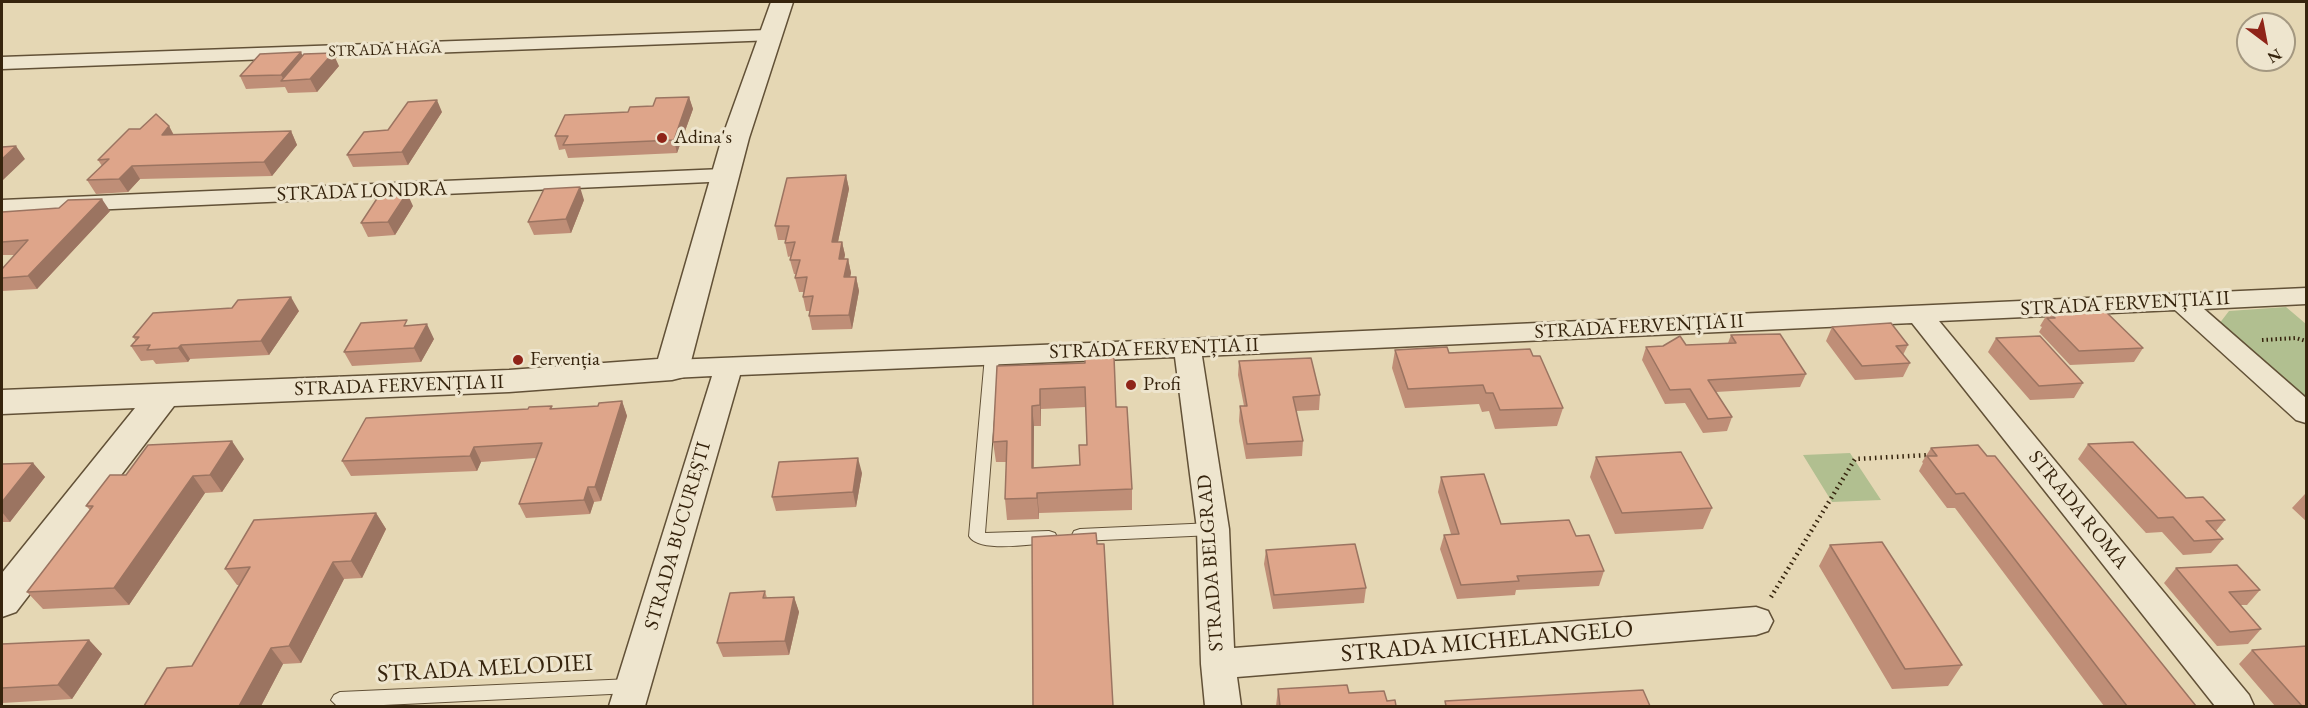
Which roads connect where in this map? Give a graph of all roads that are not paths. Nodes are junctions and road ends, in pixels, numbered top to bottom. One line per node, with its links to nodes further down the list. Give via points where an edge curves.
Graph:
1 (782, 2): 2 (street)
2 (768, 36): 3 (street, STRADA HAGA); 4 (street)
3 (2, 63)
4 (723, 176): 5 (street, STRADA LONDRA); 12 (street)
5 (2, 207)
6 (2307, 296): 7 (street, STRADA FERVENȚIA II)
7 (2181, 302): 8 (street, STRADA FERVENȚIA II); 15 (street)
8 (1919, 314): 9 (street, STRADA FERVENȚIA II); 23 (street, STRADA ROMA)
9 (1187, 348): 10 (street, STRADA FERVENȚIA II); 16 (street, STRADA BELGRAD)
10 (993, 356): 11 (street, STRADA FERVENȚIA II); 16 (lane, via 979,539)
11 (729, 366): 12 (street, STRADA FERVENȚIA II); 20 (street, STRADA BUCUREȘTI)
12 (672, 369): 13 (street, STRADA FERVENȚIA II, via 509,381)
13 (164, 396): 14 (street, STRADA FERVENȚIA II); 17 (street)
14 (2, 402)
15 (2307, 413)
16 (1213, 529): 19 (street, STRADA BELGRAD)
17 (2, 601)
18 (1756, 621): 19 (street, STRADA MICHELANGELO)
19 (1218, 664): 22 (street, STRADA BELGRAD)
20 (630, 696): 21 (lane, STRADA MELODIEI)
21 (340, 700)
22 (1223, 706)
23 (2236, 706)

